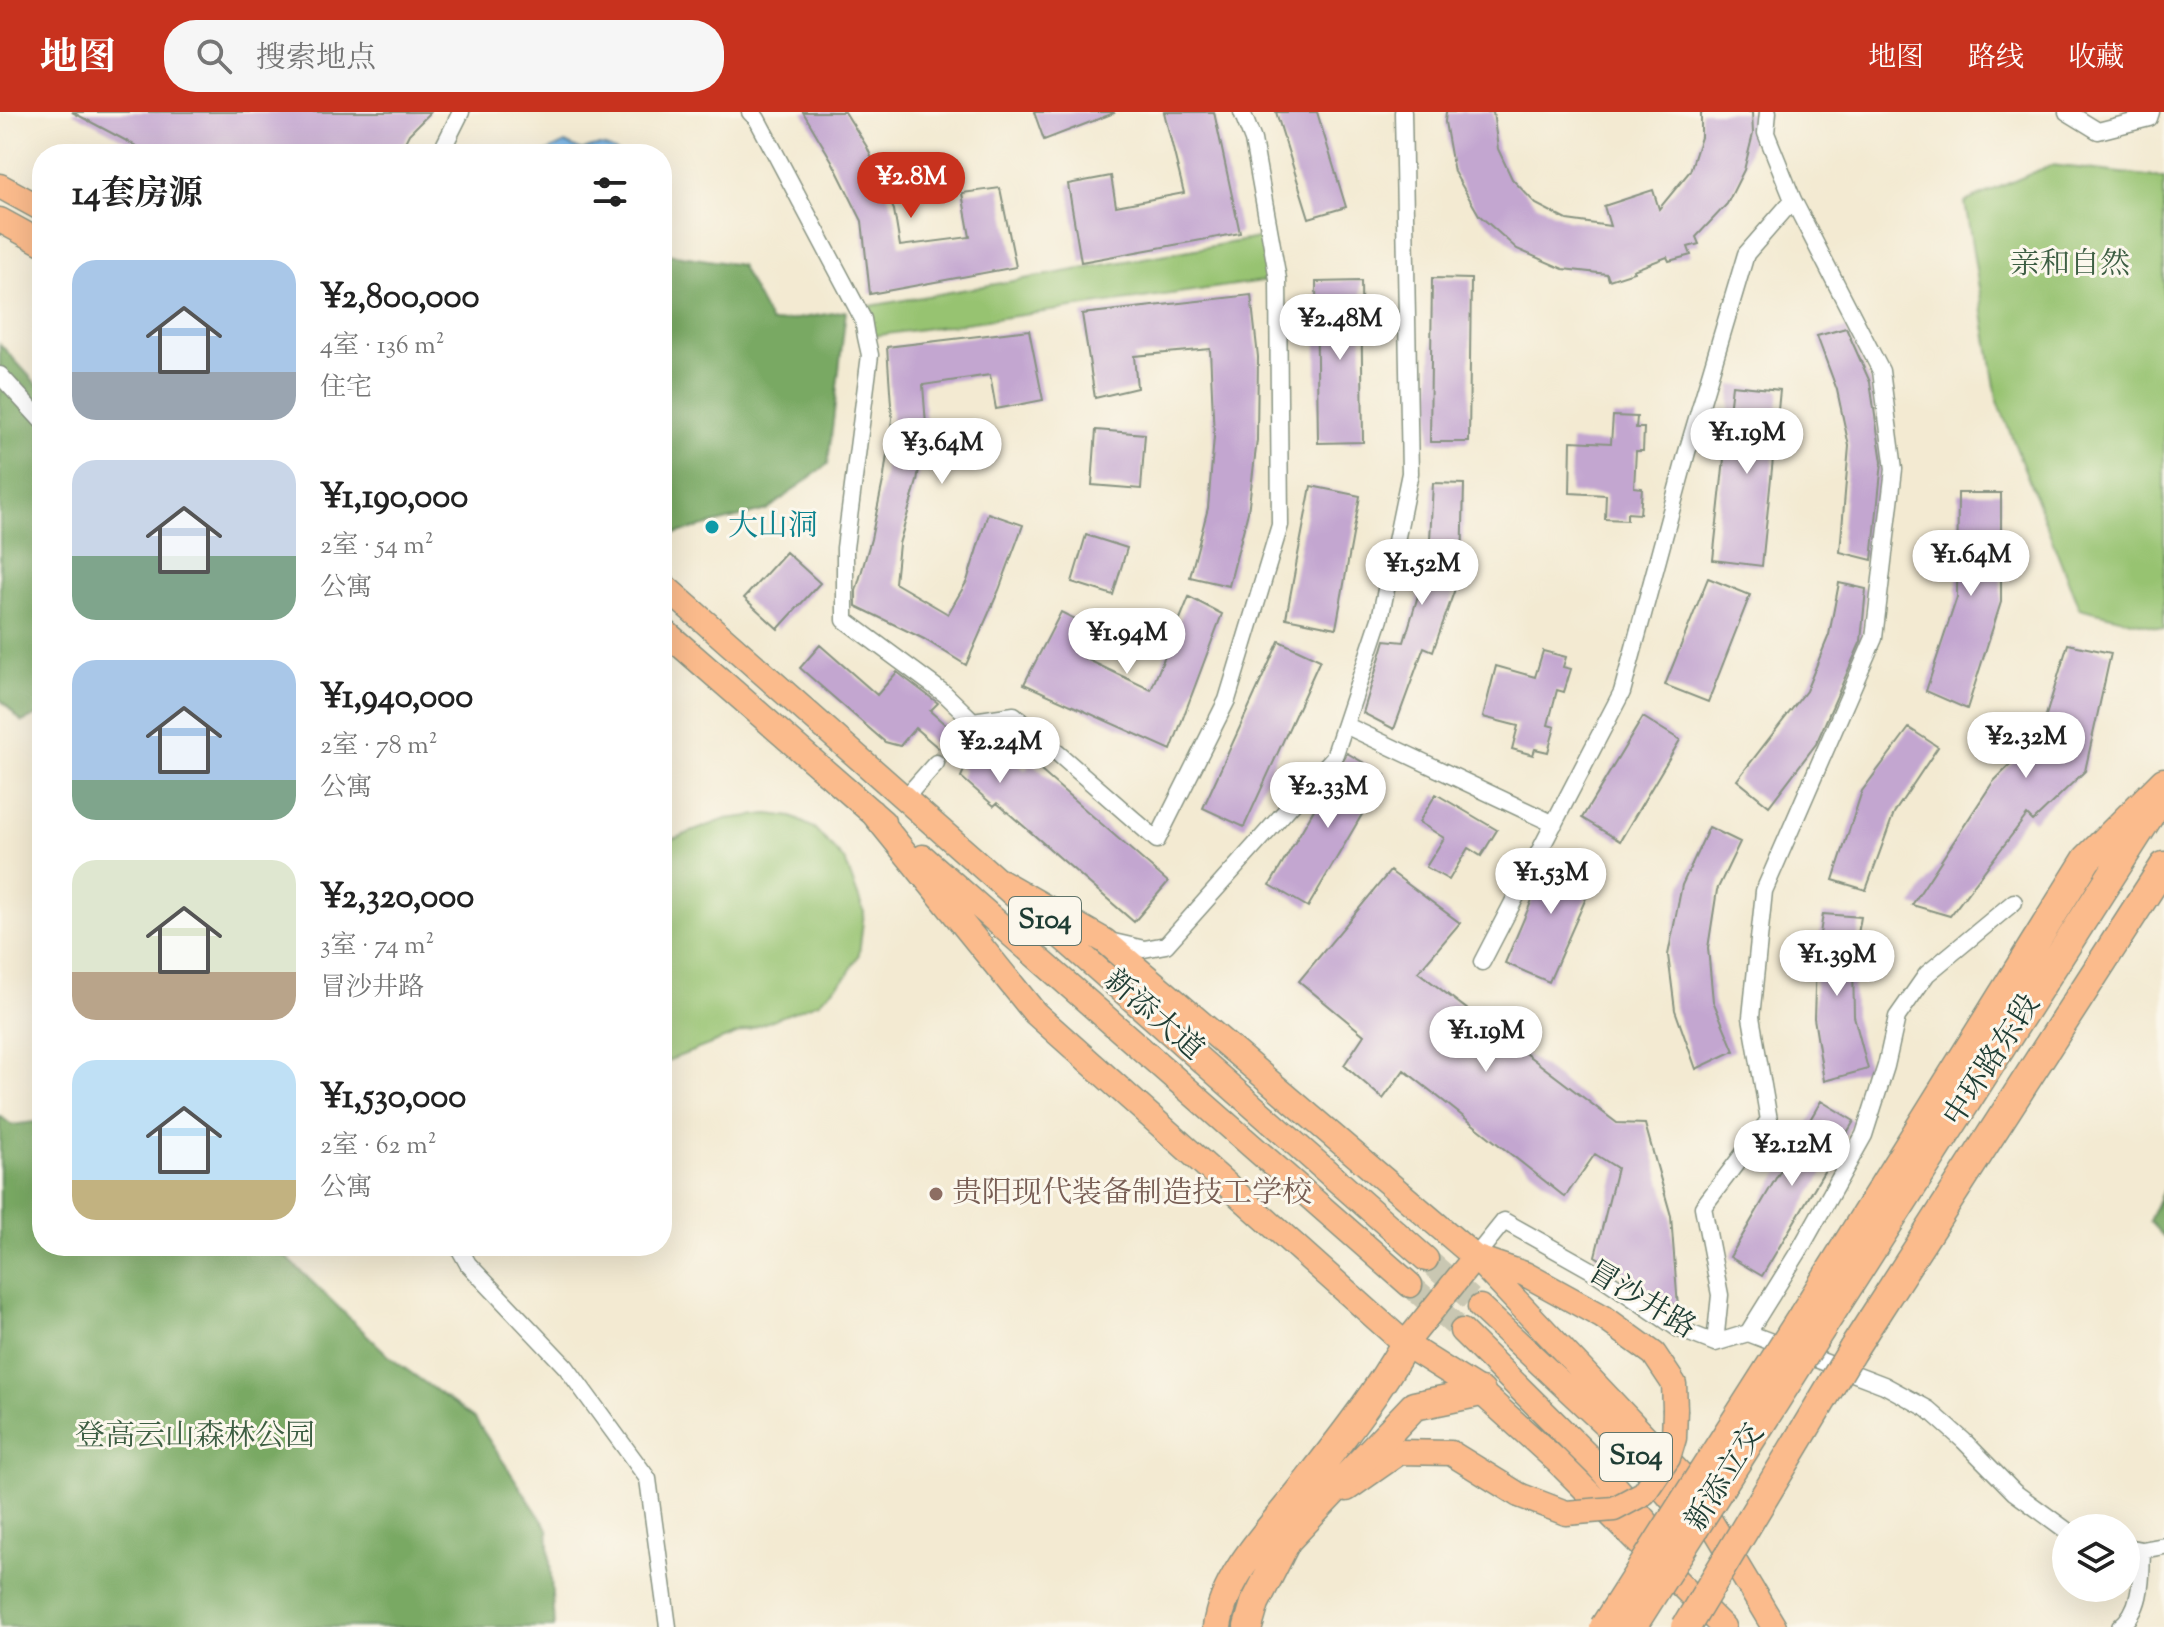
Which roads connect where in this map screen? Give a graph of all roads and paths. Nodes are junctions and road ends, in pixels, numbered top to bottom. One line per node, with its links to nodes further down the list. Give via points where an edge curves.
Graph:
1 (461, 112): 8 (street)
2 (750, 112): 3 (street, via 863,319 870,355 845,548 845,620 945,694 968,727 1014,715 1157,840 1227,700 1280,525 1278,279 1253,140)
3 (1242, 112)
4 (1403, 112): 18 (street, via 1410,473 1380,619)
5 (1768, 112): 10 (street, via 1766,133)
6 (2067, 112): 7 (street, via 2098,131 2149,118)
7 (2151, 112)
8 (445, 144)
9 (0, 186): 11 (main road)
10 (1793, 200): 24 (street, via 1746,254 1622,692); 38 (street, via 1881,371 1894,469 1874,638 1764,891 1751,1017 1769,1120 1703,1207 1720,1295)
11 (32, 204)
12 (0, 220): 13 (main road)
13 (32, 238)
14 (0, 375): 15 (street)
15 (32, 410)
16 (672, 593): 22 (main road, 新添大道 / S104)
17 (672, 638): 23 (main road, 新添大道 / S104)
18 (1345, 725): 24 (street); 28 (street, via 1334,757 1166,945 1144,949)
19 (936, 763): 22 (street)
20 (2164, 782): 35 (highway, via 2087,859)
21 (2164, 793): 35 (highway, 中环路东段)
22 (905, 798): 26 (main road, 新添大道 / S104)
23 (872, 812): 33 (main road, 新添大道 / S104); 39 (main road, via 1035,1013)
24 (1554, 824): 29 (street)
25 (2164, 866): 40 (highway, 中环路东段)
26 (1000, 881): 28 (main road); 32 (main road, 新添大道 / S104)
27 (2014, 902): 37 (street, via 1927,974 1897,1017 1864,1135)
28 (1105, 941): 31 (main road)
29 (1482, 962)
30 (464, 1256): 47 (street, via 566,1367 648,1479)
31 (1475, 1257): 38 (street, 冒沙井路, via 1504,1221 1593,1271 1679,1329); 39 (main road); 43 (main road, bridge, via 1525,1274 1603,1317 1654,1354 1674,1384 1674,1438 1668,1458 1644,1493 1614,1509 1566,1513 1519,1495 1451,1453 1400,1452 1360,1478); 54 (main road, via 1685,1479)
32 (1426, 1259)
33 (1410, 1285)
34 (1480, 1307): 54 (main road, S104, via 1624,1442)
35 (1812, 1322): 50 (highway, bridge); 51 (highway, 新添立交, bridge)
36 (1462, 1331): 53 (main road, S104, via 1598,1466 1670,1549)
37 (1748, 1333): 38 (street, 冒沙井路); 42 (street, via 1884,1385 1928,1409 2014,1492)
38 (1715, 1343)
39 (1405, 1344): 41 (main road); 48 (highway, via 1380,1388 1245,1562 1219,1610)
40 (1853, 1349): 52 (highway, 新添立交, bridge)
41 (1481, 1392): 43 (highway, via 1414,1406); 53 (main road)
42 (2052, 1520)
43 (1287, 1540): 49 (highway)
44 (2164, 1546): 45 (street)
45 (2140, 1548)
46 (2136, 1602): 55 (street)
47 (668, 1627)
48 (1217, 1627)
49 (1248, 1627)
50 (1604, 1627)
51 (1632, 1627)
52 (1686, 1627)
53 (1726, 1627)
54 (1772, 1627)
55 (2120, 1627)

